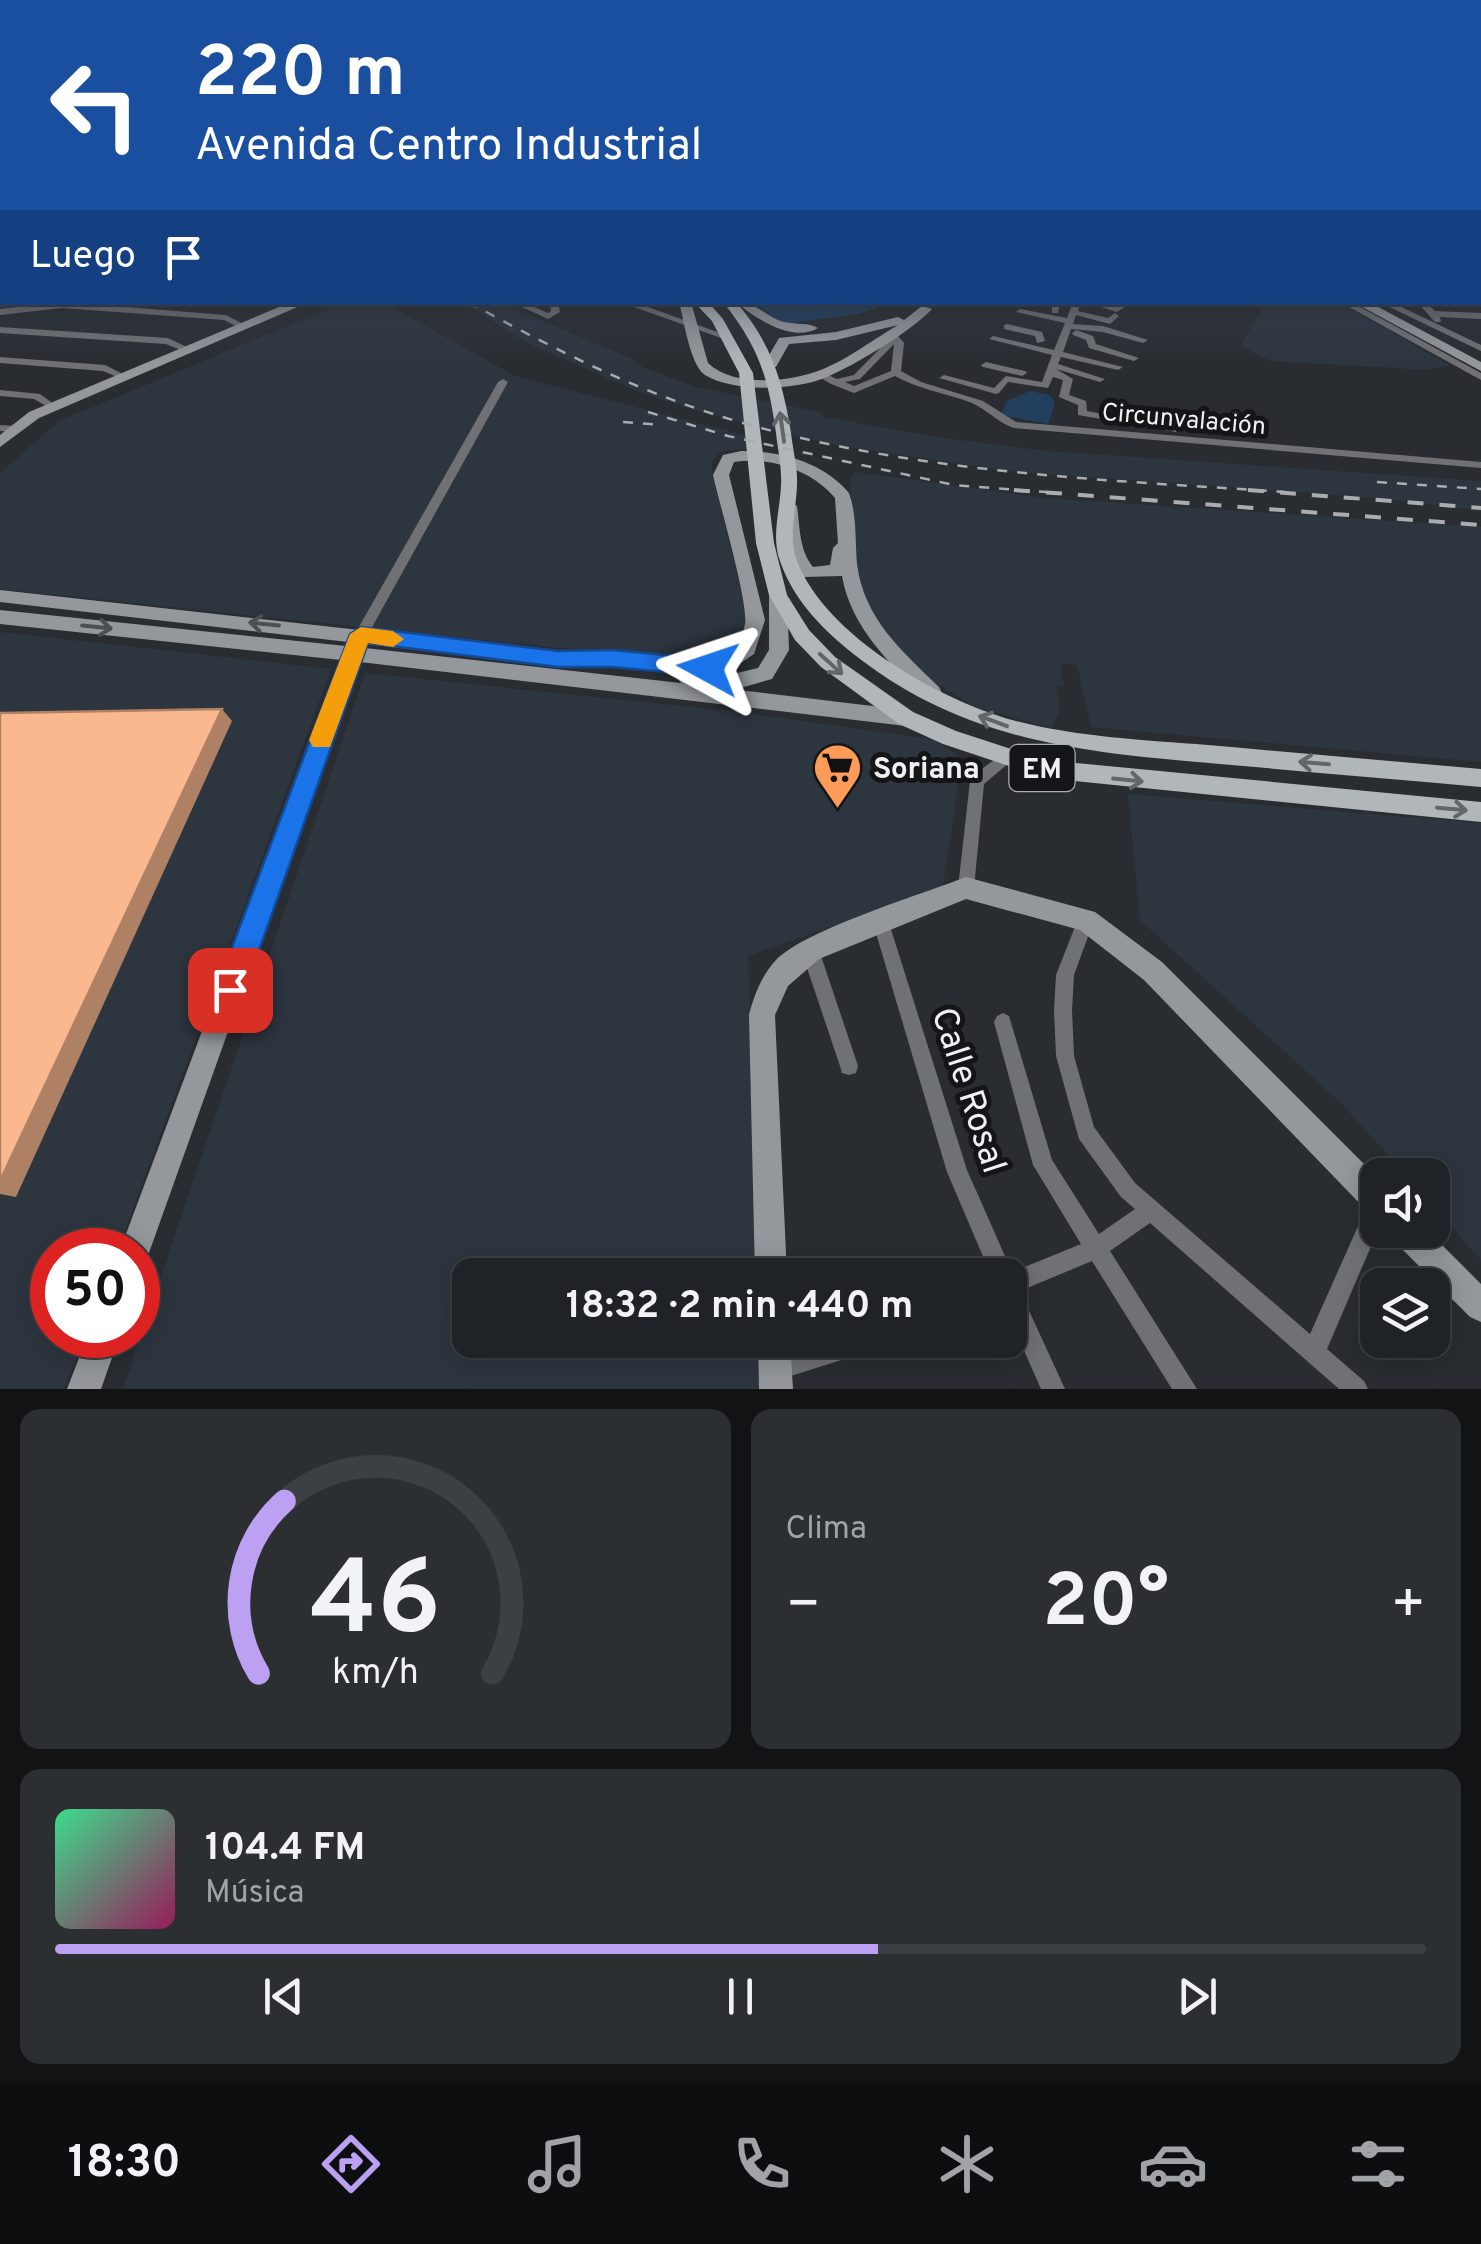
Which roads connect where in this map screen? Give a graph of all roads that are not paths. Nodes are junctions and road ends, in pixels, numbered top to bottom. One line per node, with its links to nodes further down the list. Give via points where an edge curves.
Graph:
1 (298, 305): 27 (main road)
2 (522, 305): 3 (street, via 548,316)
3 (555, 305)
4 (632, 305): 25 (street)
5 (686, 305): 25 (main road)
6 (702, 305): 31 (main road, EM)
7 (732, 305): 41 (main road, EM, via 758,336)
8 (747, 305): 24 (main road)
9 (925, 305): 24 (main road, via 846,324); 30 (main road); 32 (main road, via 853,333)
10 (1350, 305): 43 (street)
11 (1364, 305): 38 (main road)
12 (1378, 305): 38 (main road)
13 (1389, 305): 26 (street)
14 (1415, 305): 26 (street)
15 (1424, 305): 20 (street)
16 (1099, 309): 18 (street, via 1110,322); 22 (street)
17 (1052, 310): 22 (street); 23 (street); 23 (street, via 1042,325)
18 (1118, 311)
19 (0, 312): 27 (street, via 62,305 226,318)
20 (1432, 314): 21 (street); 29 (street)
21 (1481, 316)
22 (1071, 318): 35 (street); 37 (street)
23 (1015, 320): 33 (street)
24 (778, 325): 32 (main road, via 773,334)
25 (691, 326): 31 (street); 46 (main road, via 702,364 723,378 772,384)
26 (1434, 326): 29 (street)
27 (245, 327): 36 (main road)
28 (0, 330): 36 (street, via 168,341)
29 (1453, 335): 34 (street)
30 (892, 336): 42 (street, via 899,343); 46 (main road)
31 (727, 337): 58 (main road, EM, via 746,373 765,543)
32 (784, 341): 41 (main road)
33 (1036, 344): 35 (street); 44 (street, via 1027,354 989,352 1028,374)
34 (1481, 348)
35 (1059, 349): 40 (street); 44 (street)
36 (188, 350): 45 (main road)
37 (1135, 355)
38 (1474, 359): 43 (main road)
39 (0, 360): 45 (street, via 106,368)
40 (1077, 364): 44 (street); 48 (street)
41 (773, 369): 56 (main road, EM, one-way to 41)
42 (896, 372): 46 (street, via 858,390); 55 (street, Circunvalación, via 927,389 984,404 1014,424)
43 (1481, 372)
44 (1049, 376): 47 (street, via 1006,379 996,391); 53 (street, via 1068,378 1065,398 1083,403 1082,413)
45 (124, 377): 51 (main road)
46 (827, 378)
47 (944, 378)
48 (1100, 380)
49 (503, 382): 61 (street)
50 (0, 393): 51 (street, via 37,396)
51 (53, 407): 52 (main road)
52 (8, 428): 54 (main road)
53 (1172, 430)
54 (0, 442)
55 (1481, 465)
56 (789, 490): 57 (main road, via 796,552 809,573 838,571); 64 (main road, EM, via 782,527 799,586 856,649)
57 (847, 527): 62 (main road, via 843,497 821,473 750,454 728,458 721,476 756,620 747,649 708,668); 64 (main road, via 857,602 886,646)
58 (778, 594): 62 (main road, via 776,660 754,680); 65 (main road, EM, one-way to 65, via 828,662)
59 (0, 596): 61 (main road, one-way to 59)
60 (0, 617): 61 (main road, one-way to 61)
61 (357, 645): 62 (main road); 63 (main road); 79 (main road)
62 (558, 659): 63 (main road)
63 (502, 670): 65 (main road)
64 (932, 694): 66 (main road, EM, one-way to 64, via 1114,746 1014,728)
65 (906, 718): 67 (main road, EM)
66 (1217, 754): 68 (main road, EM, one-way to 66); 69 (main road)
67 (1005, 758): 69 (main road, EM, one-way to 69, via 1064,772); 71 (street, via 977,780)
68 (1481, 778)
69 (1226, 789): 70 (main road, EM, one-way to 70)
70 (1481, 812)
71 (966, 888): 72 (main road); 73 (main road)
72 (1086, 920): 77 (main road, via 1153,971); 78 (street, via 1065,975 1065,1056 1074,1097 1086,1132 1112,1172)
73 (881, 923): 74 (main road); 84 (street, Calle Rosal, via 957,1172)
74 (810, 950): 76 (street); 83 (main road, via 774,980 762,1015)
75 (1003, 1022): 81 (street, via 1035,1147)
76 (848, 1066)
77 (1360, 1184)
78 (1150, 1211): 81 (street); 88 (street)
79 (143, 1228)
80 (1360, 1244): 88 (street)
81 (1096, 1248): 85 (street); 94 (street)
82 (1423, 1248): 86 (main road)
83 (770, 1258)
84 (995, 1258)
85 (1027, 1277)
86 (1481, 1306)
87 (1027, 1332): 93 (street)
88 (1315, 1350): 95 (street)
89 (95, 1358): 92 (main road)
90 (804, 1358): 91 (street)
91 (775, 1366)
92 (84, 1389)
93 (1052, 1389)
94 (1184, 1389)
95 (1356, 1389)

